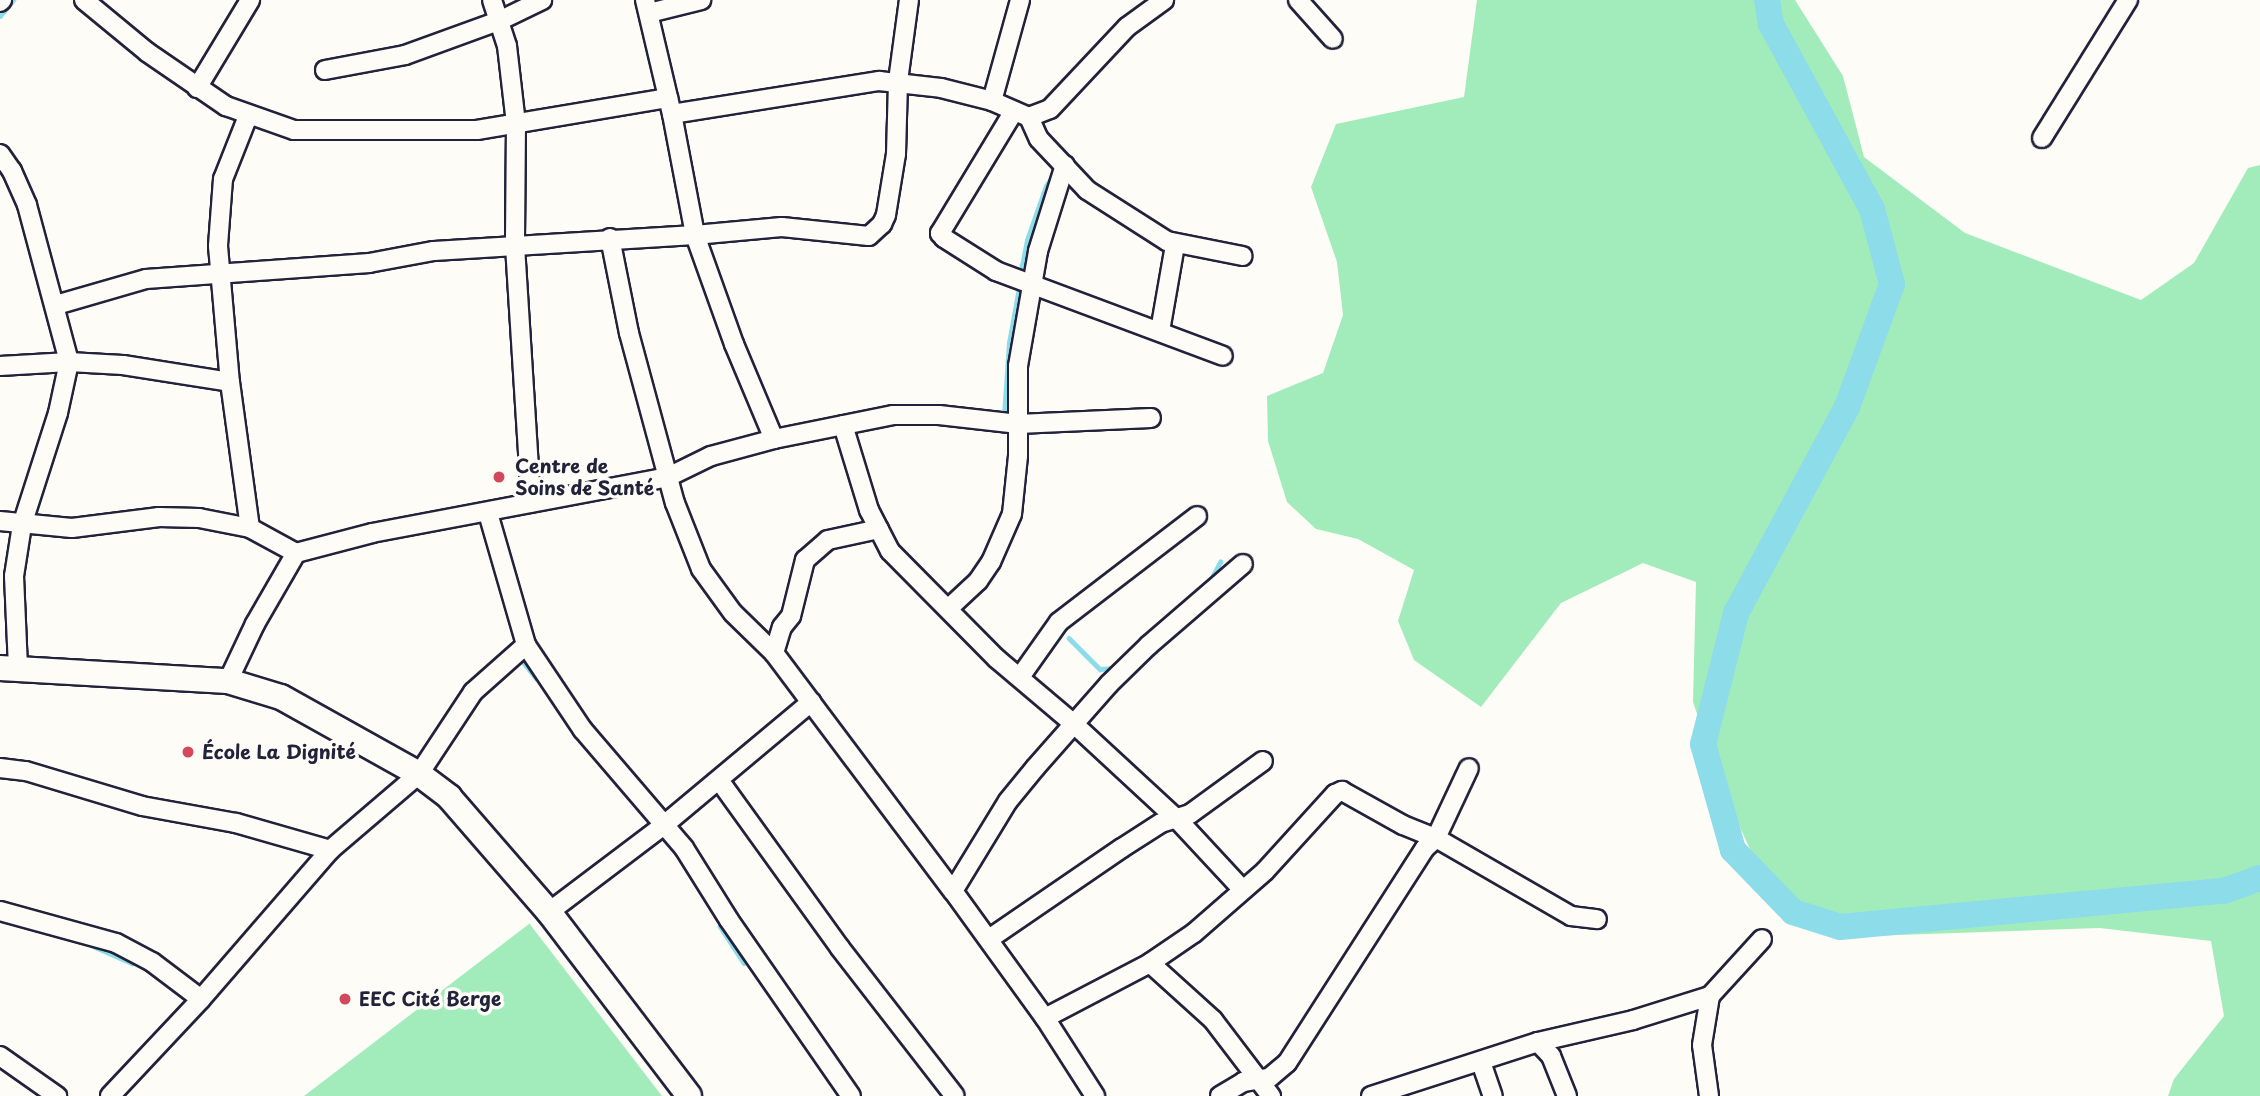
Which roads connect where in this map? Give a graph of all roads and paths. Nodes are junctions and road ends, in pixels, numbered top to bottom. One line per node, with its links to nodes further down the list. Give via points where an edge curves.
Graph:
1 (84, 0): 18 (street)
2 (250, 0): 18 (street)
3 (492, 0): 14 (street)
4 (542, 0): 14 (street)
5 (701, 0): 12 (street)
6 (909, 0): 17 (street)
7 (1020, 0): 19 (street)
8 (1132, 0): 13 (street)
9 (1164, 0): 13 (street)
10 (1298, 0): 15 (street)
11 (2128, 0): 24 (street)
12 (647, 6): 20 (street)
13 (1148, 11): 21 (street, via 1127,26 1050,109)
14 (501, 20): 16 (street, via 405,55); 23 (street)
15 (1333, 39)
16 (325, 70)
17 (898, 81): 19 (street); 20 (street); 27 (street, via 896,155 886,215 876,232 857,236 782,227)
18 (197, 88): 22 (street)
19 (992, 102): 21 (street)
20 (670, 106): 23 (street); 27 (street)
21 (1022, 114): 26 (street); 33 (street, via 940,233 996,271)
22 (248, 116): 23 (street, via 294,130 477,130); 32 (street, via 223,179)
23 (516, 124): 30 (street)
24 (2042, 138)
25 (0, 154): 34 (street, via 27,205)
26 (1065, 165): 29 (street, via 1087,190); 33 (street)
27 (695, 235): 28 (street); 43 (street)
28 (610, 238): 30 (street); 44 (street, via 629,333)
29 (1175, 245): 31 (street); 35 (street)
30 (515, 246): 32 (street, via 434,251 369,263); 45 (street)
31 (1243, 256)
32 (220, 271): 34 (street, via 146,279); 39 (street)
33 (1027, 283): 35 (street); 41 (street, via 1018,366)
34 (56, 305): 37 (street)
35 (1160, 331): 36 (street)
36 (1223, 356)
37 (69, 362): 38 (street); 39 (street, via 168,370); 49 (street, via 58,413)
38 (0, 366)
39 (230, 382): 50 (street)
40 (1151, 418): 41 (street)
41 (1018, 424): 42 (street, via 893,415); 54 (street, via 1016,492 1005,533 978,581)
42 (843, 425): 43 (street); 51 (street)
43 (774, 439): 44 (street, via 711,456)
44 (668, 477): 45 (street); 56 (street, via 701,569 733,613)
45 (531, 503): 46 (street)
46 (488, 513): 52 (street, via 372,533); 55 (street)
47 (1197, 516): 58 (street, via 1059,622)
48 (0, 521): 49 (street)
49 (22, 525): 50 (street, via 72,528 159,517 199,518); 57 (street)
50 (250, 528): 52 (street)
51 (879, 529): 54 (street, via 909,573); 56 (street, via 828,540 805,560 791,616 782,627)
52 (296, 553): 59 (street)
53 (1243, 564): 61 (street, via 1149,645)
54 (949, 608): 58 (street)
55 (526, 645): 65 (street, via 472,692); 68 (street, via 583,730)
56 (774, 653): 60 (street)
57 (9, 668): 59 (main road)
58 (1020, 677): 61 (street)
59 (228, 681): 65 (main road, via 281,697)
60 (811, 702): 66 (street); 72 (street)
61 (1075, 725): 67 (street); 72 (street, via 1008,801)
62 (1264, 761): 67 (street)
63 (0, 768): 70 (street, via 26,771 142,806 236,823)
64 (1469, 768): 69 (street)
65 (419, 774): 70 (street); 74 (main road, via 449,797)
66 (719, 780): 68 (street); 90 (street, via 840,948)
67 (1177, 820): 71 (street); 76 (street, via 1161,823)
68 (664, 825): 74 (street); 89 (street)
69 (1436, 838): 71 (street, via 1342,791); 75 (street, via 1571,916); 85 (street, via 1424,848 1287,1063)
70 (330, 850): 80 (street)
71 (1242, 889): 78 (street, via 1194,933)
72 (953, 891): 76 (street)
73 (0, 911): 80 (street, via 116,943 152,962)
74 (549, 912): 88 (main road)
75 (1597, 919)
76 (989, 939): 81 (street)
77 (1762, 939): 79 (street)
78 (1150, 963): 81 (street); 85 (street, via 1213,1020)
79 (1710, 996): 82 (street); 97 (street, via 1702,1045)
80 (201, 999): 87 (street)
81 (1045, 1018): 91 (street)
82 (1538, 1042): 84 (street); 96 (street, via 1551,1056)
83 (0, 1056): 86 (street)
84 (1481, 1062): 94 (street); 95 (street)
85 (1261, 1081): 92 (street, via 1243,1082); 93 (street)
86 (57, 1096)
87 (110, 1096)
88 (689, 1096)
89 (851, 1096)
90 (955, 1096)
91 (1095, 1096)
92 (1220, 1096)
93 (1271, 1096)
94 (1372, 1096)
95 (1493, 1096)
96 (1567, 1096)
97 (1709, 1096)

